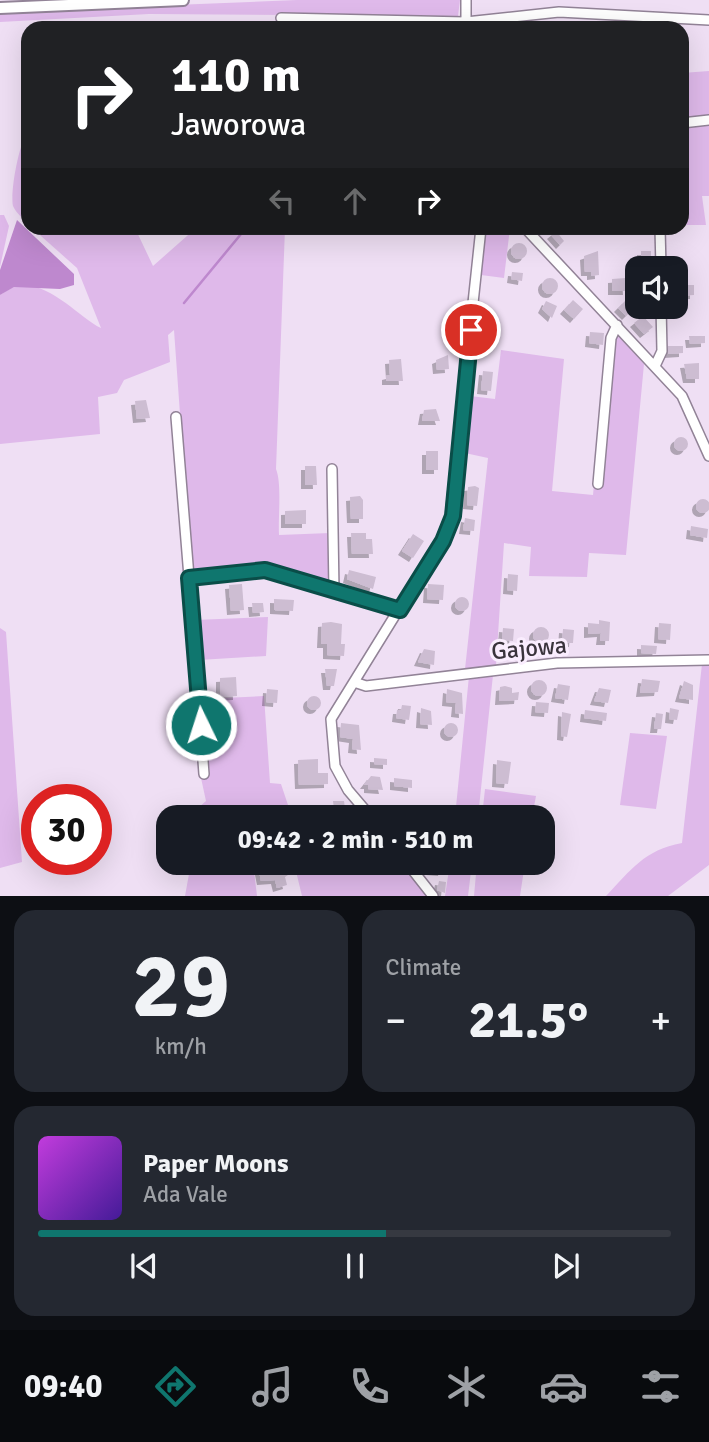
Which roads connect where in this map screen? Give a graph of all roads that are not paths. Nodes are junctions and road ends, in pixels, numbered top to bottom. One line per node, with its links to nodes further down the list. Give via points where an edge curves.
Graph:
1 (183, 0): 3 (main road)
2 (466, 0): 7 (street)
3 (0, 8)
4 (281, 18): 6 (street)
5 (709, 20): 8 (street, via 559,12)
6 (360, 21)
7 (466, 21)
8 (495, 21)
9 (709, 120): 10 (street)
10 (689, 122)
11 (480, 235): 25 (street, via 453,516 443,541)
12 (532, 235): 16 (street)
13 (660, 235): 14 (street)
14 (661, 256)
15 (661, 319): 17 (street, via 662,351)
16 (617, 325): 17 (street); 22 (street, via 611,338)
17 (655, 366): 19 (street, via 682,396)
18 (176, 417): 23 (street)
19 (706, 438): 20 (street)
20 (709, 456)
21 (332, 469): 24 (street)
22 (598, 484)
23 (189, 578): 24 (street, via 265,570); 28 (street)
24 (334, 591): 25 (street)
25 (400, 610): 27 (street)
26 (709, 660): 27 (street, Gajowa, via 557,663 366,686)
27 (354, 682): 29 (street, via 334,713 330,733 335,766)
28 (204, 774)
29 (360, 805)
30 (416, 875): 31 (street)
31 (433, 896)

